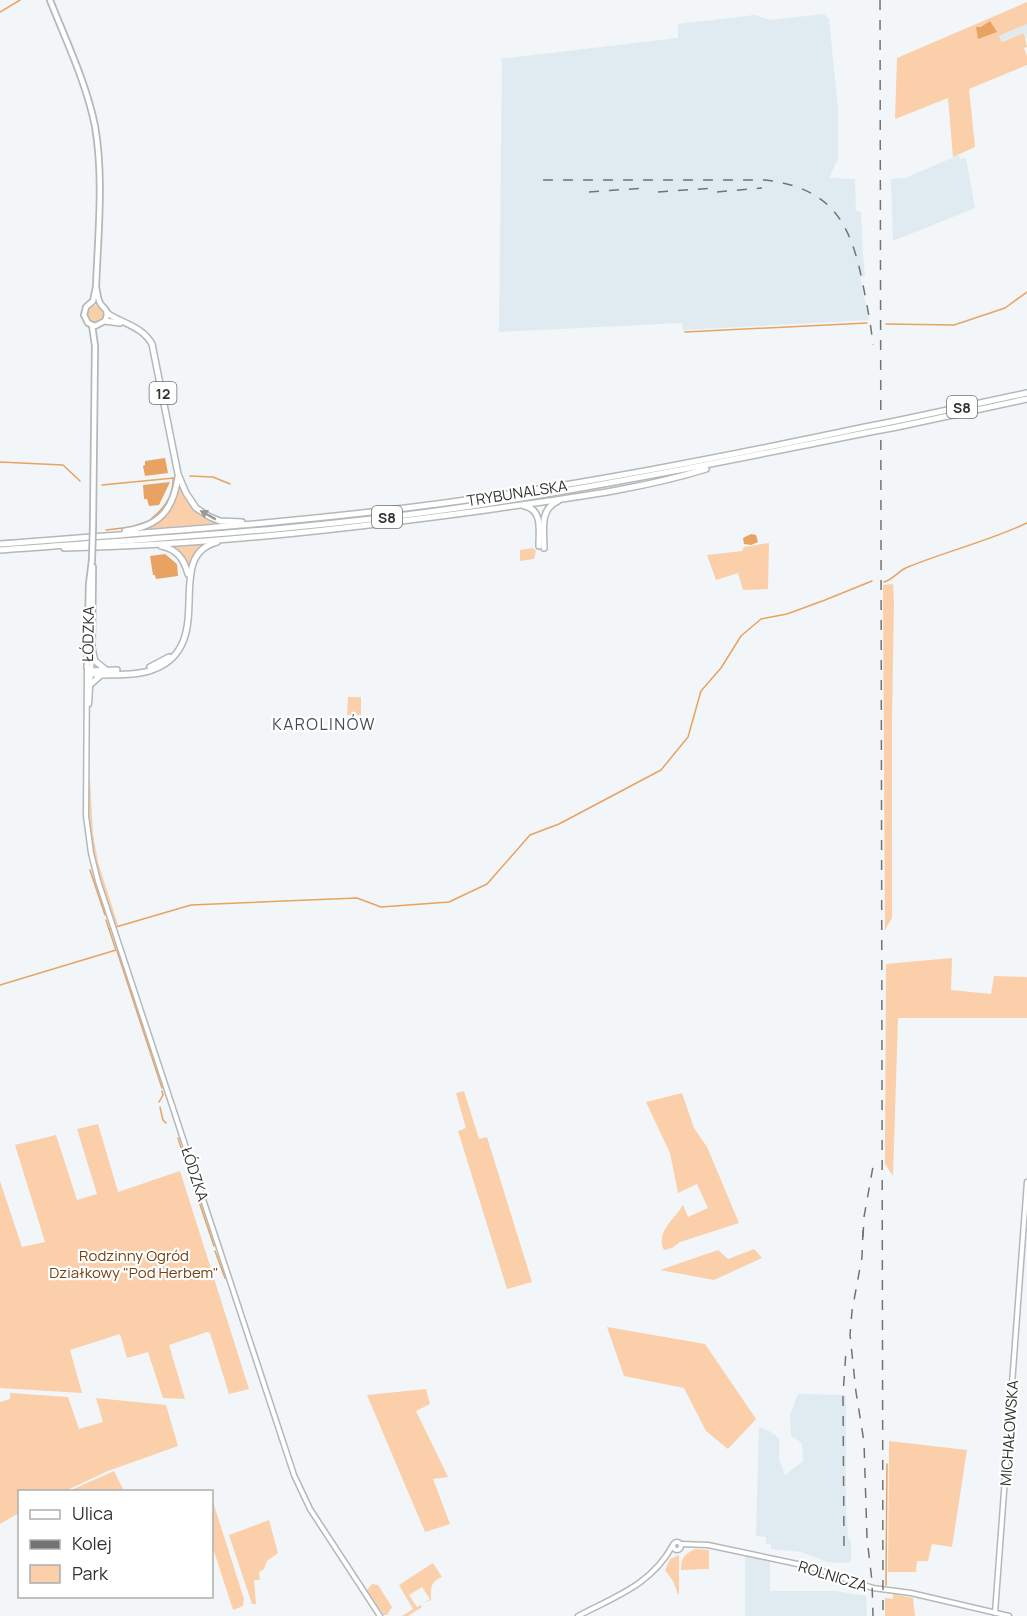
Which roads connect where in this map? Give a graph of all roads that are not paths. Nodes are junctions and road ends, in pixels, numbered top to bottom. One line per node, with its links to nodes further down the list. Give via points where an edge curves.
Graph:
1 (50, 0): 2 (main road, 12, via 85,89 95,127 99,168)
2 (96, 287): 3 (main road, 12); 4 (main road, 12)
3 (92, 303): 4 (main road); 8 (main road, 12, via 84,312 86,321)
4 (99, 303): 5 (main road, 12)
5 (107, 313): 6 (main road); 7 (highway, 12)
6 (105, 321): 7 (highway); 9 (main road)
7 (127, 324): 16 (highway, 12, via 145,333 154,350)
8 (92, 325): 9 (main road); 10 (main road, 12)
9 (98, 326): 10 (main road, 12)
10 (94, 346): 26 (main road, ŁÓDZKA / 12, bridge)
11 (1027, 393): 13 (highway, TRYBUNALSKA / S8)
12 (1027, 399): 13 (highway, TRYBUNALSKA / S8)
13 (897, 424): 14 (highway, TRYBUNALSKA / S8, bridge)
14 (865, 430): 15 (highway, TRYBUNALSKA / S8); 19 (highway, TRYBUNALSKA / S8, via 558,487)
15 (732, 461): 17 (highway, via 668,480); 24 (highway, TRYBUNALSKA / S8, via 394,516)
16 (178, 474): 19 (highway, 12, one-way to 16, via 220,521 202,513 188,497); 20 (highway, via 172,500 156,521 138,529)
17 (565, 498): 18 (highway); 18 (highway, via 552,503 546,511 541,547 537,513 531,507)
18 (516, 506): 21 (highway)
19 (258, 524): 20 (highway, TRYBUNALSKA / S8)
20 (97, 537): 22 (highway, TRYBUNALSKA / S8)
21 (240, 538): 23 (highway); 27 (highway, via 203,548 194,560)
22 (0, 544)
23 (151, 544): 24 (highway); 27 (highway, via 177,553 186,564)
24 (39, 547): 25 (highway, TRYBUNALSKA / S8)
25 (0, 550)
26 (92, 560): 28 (main road, ŁÓDZKA / 12); 31 (main road, ŁÓDZKA / 12)
27 (189, 578): 29 (highway, via 188,627)
28 (92, 648): 30 (highway, via 96,663); 31 (main road, ŁÓDZKA / 12)
29 (177, 651): 30 (highway, via 147,668); 32 (highway, via 154,669)
30 (107, 670): 31 (highway)
31 (89, 671): 32 (highway); 33 (main road, ŁÓDZKA); 34 (main road, ŁÓDZKA)
32 (101, 675): 33 (highway)
33 (91, 684): 34 (main road, ŁÓDZKA)
34 (88, 708): 40 (main road, ŁÓDZKA, via 88,840 114,928 294,1475 310,1509)
35 (1027, 1182): 39 (main road, MICHAŁOWSKA)
36 (673, 1545): 37 (main road); 37 (main road, ROLNICZA, via 676,1542); 38 (main road)
37 (679, 1547): 38 (main road); 39 (main road, ROLNICZA, via 712,1546 810,1566 873,1588)
38 (668, 1554): 41 (main road, via 646,1579)
39 (995, 1612): 42 (main road, ROLNICZA)
40 (380, 1616)
41 (578, 1616)
42 (1010, 1616)

